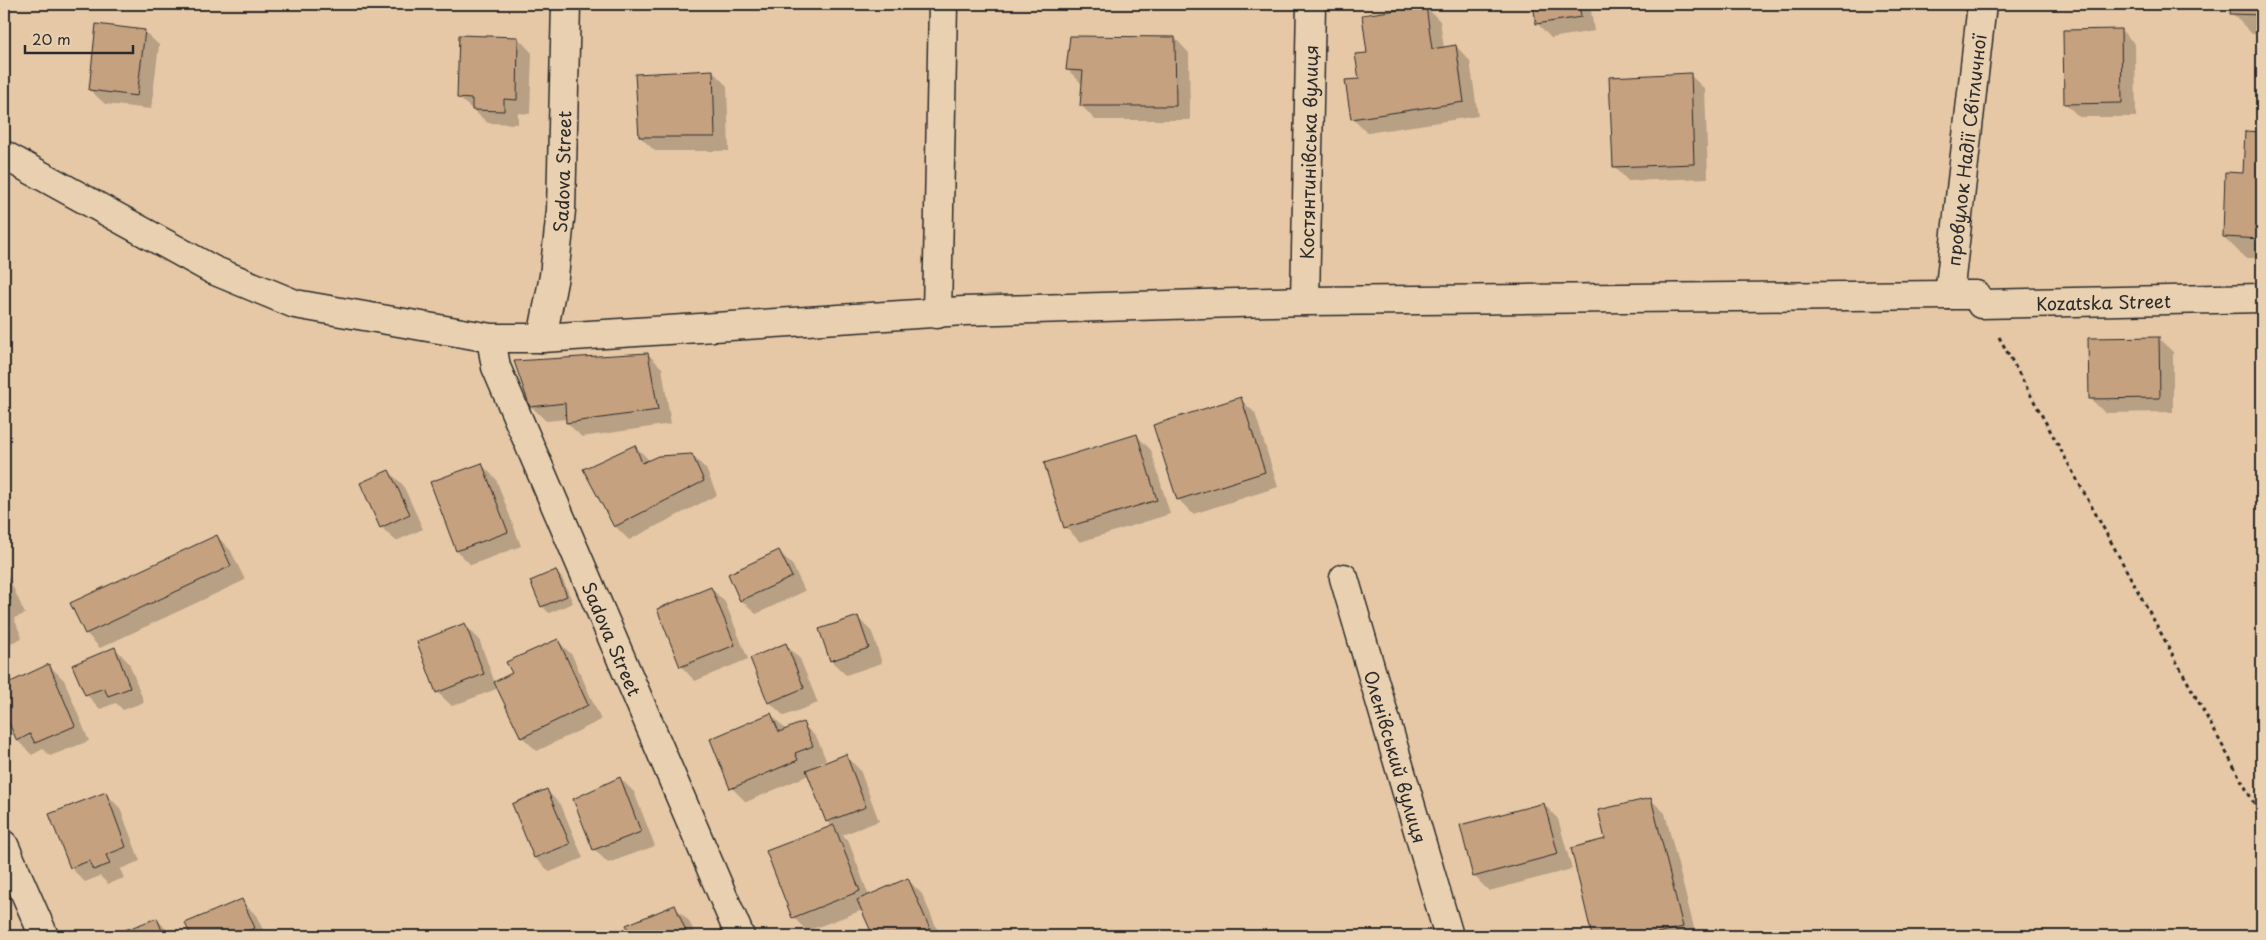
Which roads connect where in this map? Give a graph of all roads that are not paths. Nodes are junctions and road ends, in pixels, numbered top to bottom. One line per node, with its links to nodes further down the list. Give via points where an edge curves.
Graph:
1 (566, 4): 11 (street, Sadova Street, via 561,210 554,276)
2 (943, 4): 9 (street)
3 (1311, 4): 8 (street, Костянтинівська вулиця)
4 (1982, 4): 6 (street, провулок Надії Світличної)
5 (4, 155): 10 (street, via 213,270 295,304)
6 (1950, 295): 7 (street, Kozatska Street, via 1976,295 1981,304); 8 (street)
7 (2262, 298)
8 (1305, 301): 9 (street)
9 (936, 314): 11 (street)
10 (491, 338): 11 (street); 15 (street, Sadova Street, via 496,367)
11 (542, 338)
12 (1344, 578): 16 (street, Оленівський вулиця)
13 (4, 844): 14 (street)
14 (44, 936)
15 (740, 936)
16 (1449, 936)

